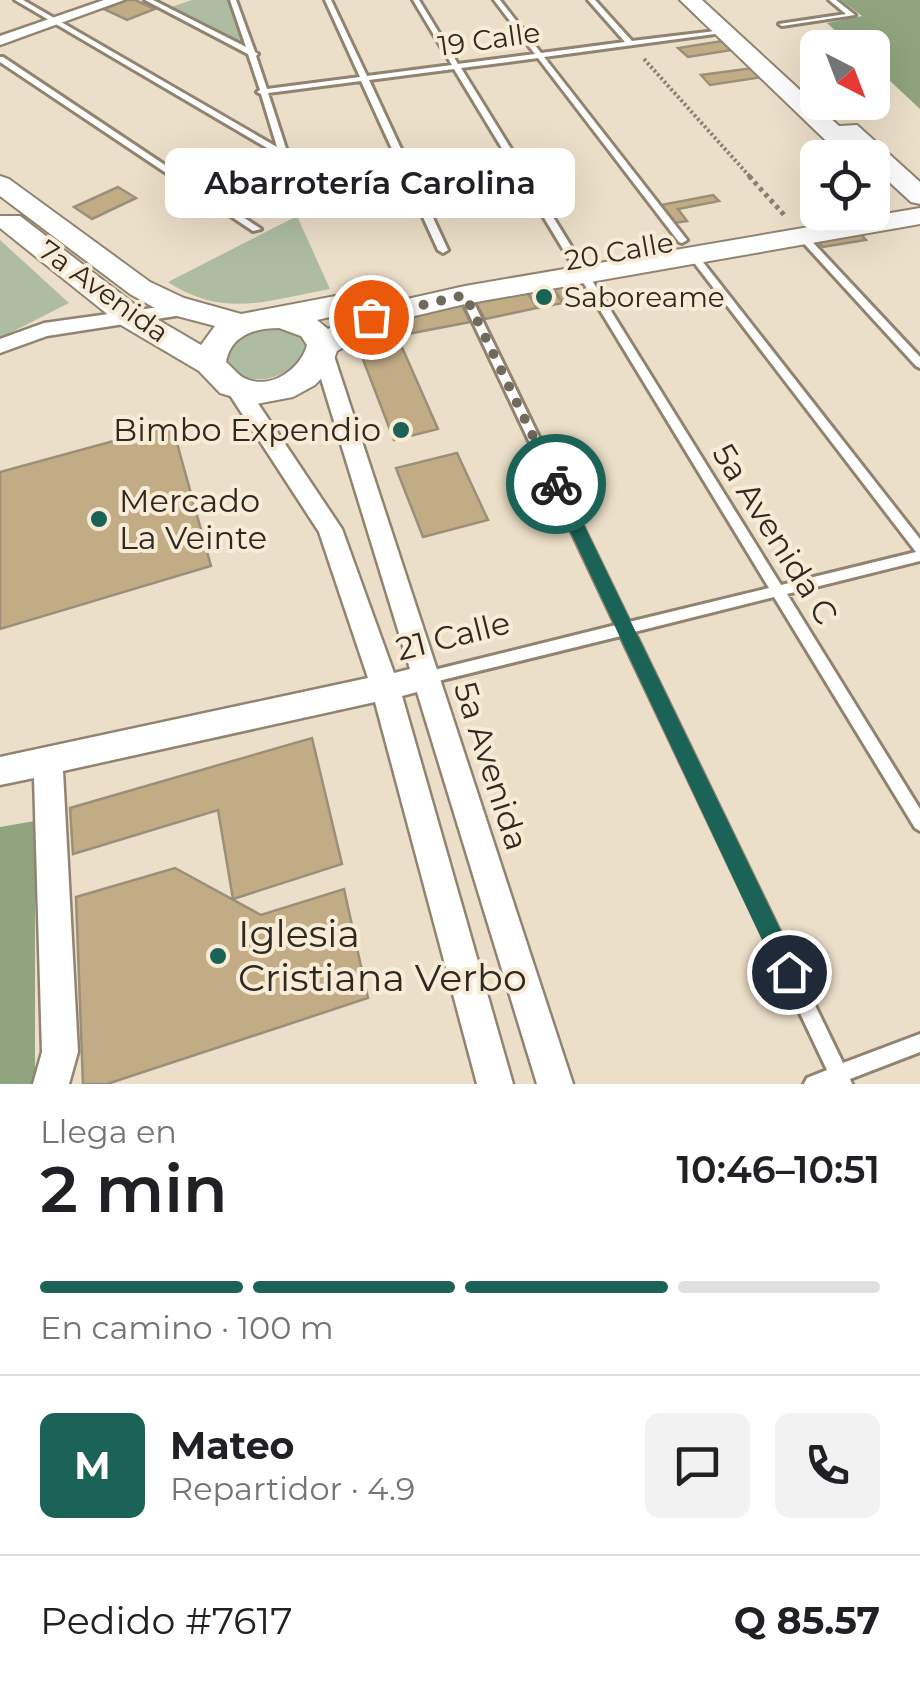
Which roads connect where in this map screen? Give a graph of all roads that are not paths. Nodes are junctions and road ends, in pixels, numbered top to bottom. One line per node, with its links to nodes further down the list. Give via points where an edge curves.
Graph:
1 (18, 0): 12 (lane)
2 (117, 0): 12 (street)
3 (148, 0): 17 (lane)
4 (233, 0): 17 (lane)
5 (328, 0): 21 (lane)
6 (416, 0): 20 (lane, 5a Avenida C)
7 (497, 0): 18 (lane)
8 (591, 0): 16 (lane)
9 (690, 0): 14 (street)
10 (707, 0): 22 (street)
11 (832, 0): 13 (lane, via 852,15)
12 (56, 22): 15 (street); 26 (lane)
13 (782, 24)
14 (722, 31): 16 (lane, 19 Calle); 25 (street)
15 (0, 42)
16 (630, 43): 18 (lane, 19 Calle)
17 (254, 54): 23 (lane)
18 (539, 56): 20 (lane, 19 Calle); 36 (lane)
19 (0, 60): 35 (lane)
20 (456, 66): 21 (lane, 19 Calle); 38 (lane, 5a Avenida C)
21 (362, 79): 23 (lane, 19 Calle); 37 (lane)
22 (800, 85)
23 (261, 92): 26 (lane)
24 (835, 120): 30 (street)
25 (840, 140)
26 (281, 153): 29 (lane)
27 (0, 184): 40 (street, 7a Avenida, via 140,288)
28 (890, 184): 30 (street)
29 (300, 204)
30 (917, 205): 31 (street); 34 (street, 20 Calle)
31 (890, 206)
32 (0, 214): 41 (street, 7a Avenida)
33 (800, 226): 34 (street, 20 Calle)
34 (795, 228): 36 (street, 20 Calle); 47 (lane)
35 (256, 229)
36 (687, 247): 38 (street, 20 Calle); 49 (lane)
37 (444, 250)
38 (578, 266): 39 (street, 20 Calle); 42 (street, 20 Calle); 51 (lane, 5a Avenida C)
39 (465, 295): 45 (street, 20 Calle, via 371,317); 52 (lane)
40 (188, 309): 41 (street); 43 (street, 7a Avenida)
41 (132, 318): 44 (street, via 44,330); 46 (street, 7a Avenida)
42 (282, 318): 43 (street); 45 (street, via 310,326)
43 (241, 324): 46 (street, via 217,341)
44 (0, 346)
45 (324, 350): 48 (street, via 317,368 291,386); 53 (street, 5a Avenida)
46 (210, 364): 48 (street)
47 (920, 364)
48 (237, 389): 54 (street, via 330,529)
49 (920, 548)
50 (920, 556): 51 (lane, 21 Calle)
51 (778, 591): 52 (lane, 21 Calle); 57 (lane, 5a Avenida C)
52 (626, 629): 53 (lane, 21 Calle); 59 (lane)
53 (426, 678): 54 (street, 21 Calle); 62 (street, 5a Avenida)
54 (386, 688): 55 (street, 21 Calle); 61 (street)
55 (48, 764): 56 (street, 21 Calle); 60 (street, via 60,1052)
56 (0, 771)
57 (920, 823)
58 (920, 1043): 59 (lane)
59 (840, 1080): 63 (lane)
60 (51, 1084)
61 (496, 1084)
62 (554, 1084)
63 (812, 1084)

